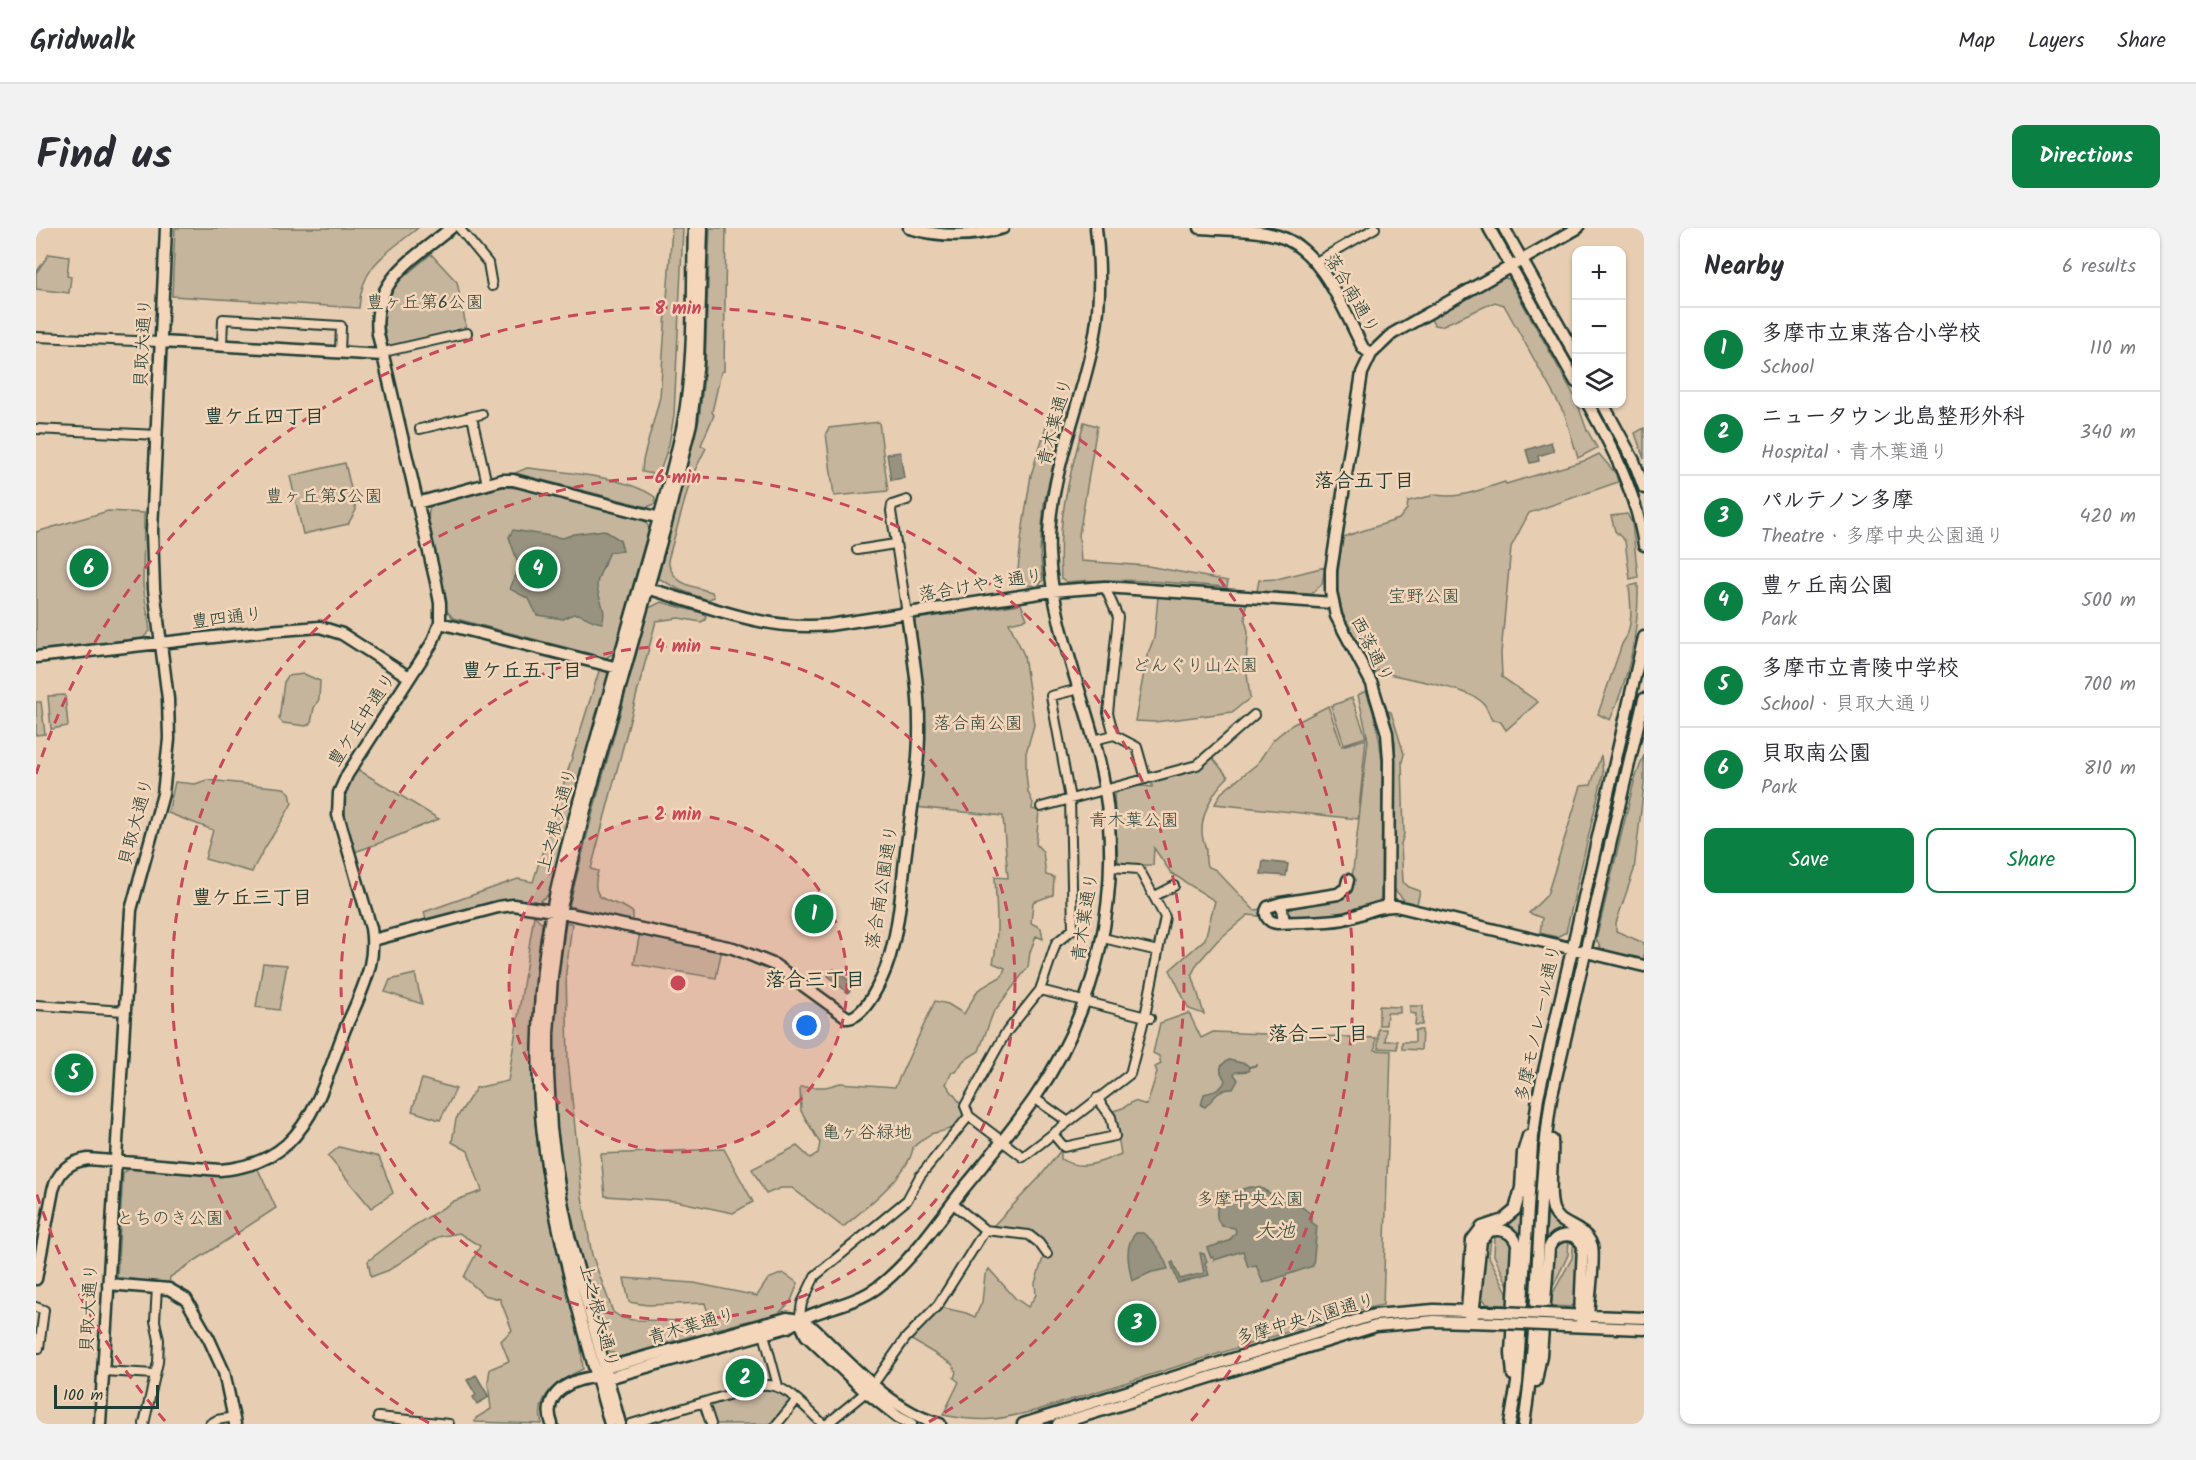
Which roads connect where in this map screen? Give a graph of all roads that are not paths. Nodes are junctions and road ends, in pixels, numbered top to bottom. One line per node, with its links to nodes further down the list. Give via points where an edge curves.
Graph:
1 (166, 228): 20 (street, 貝取大通り)
2 (459, 228): 17 (street, via 486,254)
3 (694, 228): 38 (street, 上之根大通り, via 686,406)
4 (702, 228): 38 (street, 上之根大通り, via 695,392 684,454)
5 (909, 228): 6 (street, via 953,235)
6 (1003, 228)
7 (1096, 228): 44 (street, 青木葉通り, via 1100,278 1097,316 1052,505 1049,551)
8 (1200, 228): 15 (street, 落合南通り, via 1279,236 1293,242)
9 (1375, 228): 15 (street)
10 (1489, 228): 16 (street)
11 (1504, 228): 14 (street)
12 (1578, 228): 14 (street, 西落通り)
13 (444, 230): 25 (street, 豊ケ丘中通り, via 386,287 376,314)
14 (1522, 260): 16 (street, 西落通り); 24 (street)
15 (1316, 262): 23 (street, 落合南通り, via 1363,348)
16 (1511, 266): 23 (street, 西落通り, via 1399,330); 26 (street)
17 (489, 282)
18 (467, 333): 25 (street)
19 (36, 337): 20 (street)
20 (161, 342): 21 (street); 33 (street, 貝取大通り)
21 (222, 346): 22 (street); 22 (street, via 223,320 341,326)
22 (340, 353): 25 (street)
23 (1371, 354): 45 (street, 西落通り, via 1362,372 1356,405 1331,570)
24 (1575, 354)
25 (382, 355): 37 (street, 豊ケ丘中通り)
26 (1572, 374)
27 (1590, 408): 40 (street, via 1627,480)
28 (1605, 408): 35 (street)
29 (482, 414): 30 (street)
30 (472, 417): 32 (street); 34 (street)
31 (36, 429): 33 (street)
32 (420, 429)
33 (157, 435): 49 (street, 貝取大通り, via 153,560)
34 (487, 484): 37 (street); 38 (street, via 502,480 525,482)
35 (1644, 488)
36 (907, 500): 39 (street, via 892,505)
37 (417, 503): 47 (street, 豊ケ丘中通り, via 438,596)
38 (663, 519): 42 (street, 上之根大通り)
39 (896, 544): 41 (street); 46 (street)
40 (1644, 545)
41 (857, 550)
42 (644, 587): 46 (street, 落合けやき通り, via 778,625 817,626); 51 (street, 上之根大通り)
43 (1104, 587): 44 (street, 落合けやき通り); 45 (street, 落合けやき通り); 56 (street, via 1118,617 1108,712)
44 (1053, 591): 46 (street, 落合けやき通り); 53 (street, 青木葉通り)
45 (1332, 603): 67 (street, 西落通り, via 1372,684 1387,733)
46 (907, 614): 68 (street, 落合南公園通り, via 919,723 907,846 892,947 876,989 856,1016 848,1018 775,965 734,948)
47 (440, 623): 51 (street); 52 (street, 豊ケ丘中通り, via 428,651)
48 (1644, 637): 72 (street, 多摩モノレール通り)
49 (161, 644): 50 (street, 豊四通り); 52 (street, 豊四通り, via 320,627 342,634); 79 (street, 貝取大通り, via 168,699 166,773 131,910)
50 (36, 657)
51 (621, 668): 68 (street, 上之根大通り)
52 (410, 677): 71 (street, 豊ケ丘中通り, via 344,780 338,799 339,821)
53 (1079, 689): 57 (street, 青木葉通り); 60 (street, via 1051,696)
54 (1644, 699): 74 (street, 多摩モノレール通り)
55 (1254, 715): 58 (street, via 1197,765)
56 (1114, 735): 57 (street); 58 (street, via 1137,747)
57 (1094, 740): 59 (street, 青木葉通り)
58 (1146, 779): 59 (street)
59 (1105, 790): 60 (street); 62 (street, 青木葉通り)
60 (1070, 799): 61 (street); 76 (street, via 1073,929 1056,943)
61 (1041, 807)
62 (1110, 867): 65 (street, via 1139,869); 70 (street, 青木葉通り)
63 (1348, 880): 66 (street, via 1346,888 1338,894)
64 (1174, 886): 65 (street)
65 (1155, 896): 73 (street, via 1165,917)
66 (1281, 903): 69 (street); 69 (street, via 1271,905 1266,915 1270,921)
67 (1388, 906): 69 (street, via 1346,918); 72 (street)
68 (556, 911): 71 (street, via 513,905 498,907); 107 (street, 上之根大通り, via 543,976 539,1033 543,1130 561,1241)
69 (1284, 922)
70 (1103, 938): 73 (street); 77 (street, 青木葉通り)
71 (373, 940): 89 (street, 豊ケ丘中通り, via 369,969 314,1107 288,1143 269,1157 230,1169)
72 (1572, 949): 74 (street); 83 (street, 多摩モノレール通り)
73 (1158, 951): 80 (street)
74 (1584, 952): 75 (street); 84 (street, 多摩モノレール通り)
75 (1644, 966)
76 (1040, 990): 77 (street); 85 (street, via 1005,1034 965,1106)
77 (1084, 1001): 80 (street); 81 (street, 青木葉通り, via 1067,1041)
78 (36, 1005): 79 (street)
79 (124, 1011): 89 (street, 貝取大通り)
80 (1147, 1017): 82 (street, via 1130,1074)
81 (1034, 1098): 86 (street); 88 (street, 青木葉通り)
82 (1097, 1098): 86 (street); 87 (street, via 1111,1117 1115,1136 1064,1147)
83 (1536, 1110): 97 (street, via 1523,1153 1515,1210 1503,1220 1482,1227 1472,1240); 110 (street, 多摩モノレール通り)
84 (1549, 1112): 99 (street, via 1554,1210 1558,1218 1584,1233 1592,1250); 112 (street, 多摩モノレール通り)
85 (969, 1116): 88 (street); 100 (street, via 920,1176 907,1200 815,1276)
86 (1067, 1121): 87 (street)
87 (1053, 1134): 88 (street, via 1023,1157)
88 (1002, 1141): 90 (street, 青木葉通り)
89 (115, 1161): 93 (street, 豊ケ丘中通り, via 75,1161 57,1178); 94 (street, 貝取大通り)
90 (952, 1203): 91 (street); 100 (street, 青木葉通り, via 878,1287 853,1301)
91 (985, 1230): 92 (street, via 1029,1235); 109 (street, via 938,1305 904,1339)
92 (1047, 1254)
93 (36, 1279)
94 (108, 1284): 95 (street); 105 (street, 貝取大通り)
95 (157, 1287): 106 (street, via 155,1321 159,1351); 116 (street, via 175,1291 190,1305 224,1372)
96 (36, 1306): 104 (street, via 44,1310)
97 (1471, 1315): 99 (street, 多摩中央公園通り, bridge); 110 (street, via 1481,1240 1490,1231 1504,1231 1517,1244 1511,1353); 117 (street, 多摩中央公園通り, via 1416,1311 1374,1315); 133 (street, 多摩中央公園通り, via 1358,1330)
98 (1644, 1318): 99 (street, 多摩中央公園通り)
99 (1584, 1319): 101 (street, 多摩中央公園通り); 112 (street, via 1583,1245 1576,1237 1561,1236 1549,1248 1541,1355)
100 (798, 1320): 102 (street, 青木葉通り); 103 (street, 青木葉通り, via 787,1318); 109 (street, via 813,1328)
101 (1644, 1329)
102 (764, 1334): 103 (street, 青木葉通り); 108 (street)
103 (712, 1344): 107 (street, 青木葉通り)
104 (39, 1348)
105 (104, 1371): 106 (street); 119 (street, 貝取大通り)
106 (155, 1374): 120 (street)
107 (603, 1374): 123 (street, 青木葉通り, via 568,1383 560,1389 550,1409); 124 (street, 上之根大通り); 125 (street, 上之根大通り)
108 (778, 1386): 111 (street); 113 (street, via 762,1385)
109 (870, 1388): 118 (street); 130 (street); 131 (street, via 898,1417)
110 (1515, 1399): 134 (street, 多摩モノレール通り)
111 (796, 1401): 129 (street); 130 (street)
112 (1528, 1401): 135 (street, 多摩モノレール通り)
113 (704, 1403): 114 (street); 128 (street)
114 (666, 1414): 126 (street); 127 (street)
115 (378, 1417): 122 (street)
116 (235, 1421): 121 (street)
117 (1047, 1422): 132 (street, 多摩中央公園通り)
118 (934, 1423)
119 (100, 1424)
120 (144, 1424)
121 (210, 1424)
122 (449, 1424)
123 (552, 1424)
124 (610, 1424)
125 (620, 1424)
126 (631, 1424)
127 (668, 1424)
128 (711, 1424)
129 (777, 1424)
130 (825, 1424)
131 (911, 1424)
132 (1023, 1424)
133 (1058, 1424)
134 (1510, 1424)
135 (1524, 1424)

